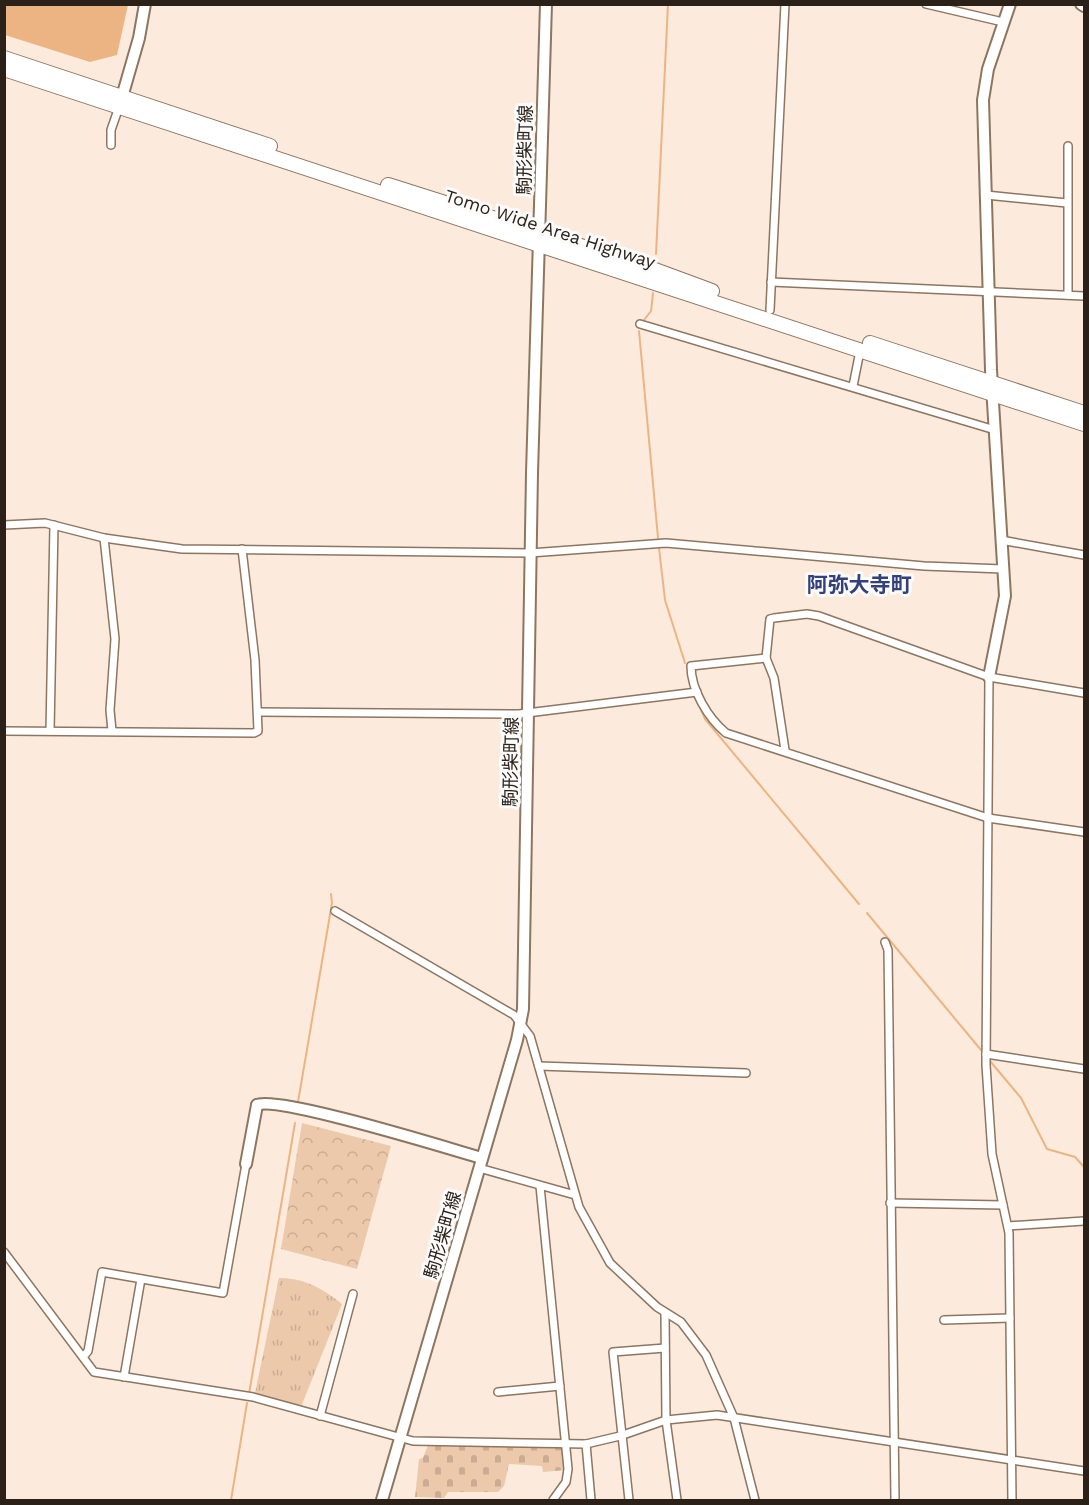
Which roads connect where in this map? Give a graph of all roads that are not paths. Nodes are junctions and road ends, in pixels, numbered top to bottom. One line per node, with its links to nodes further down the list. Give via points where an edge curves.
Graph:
1 (145, 4): 9 (main road)
2 (546, 4): 14 (main road, 駒形柴町線)
3 (785, 4): 15 (street)
4 (926, 4): 6 (street)
5 (1010, 4): 6 (main road)
6 (1003, 22): 12 (main road, via 988,69 984,100)
7 (4, 58): 9 (highway, Tomo Wide Area Highway)
8 (4, 69): 9 (highway, Tomo Wide Area Highway)
9 (121, 102): 10 (street, via 111,130); 14 (highway, Tomo Wide Area Highway)
10 (111, 145)
11 (1068, 146): 13 (street)
12 (986, 195): 13 (street); 16 (main road)
13 (1067, 202): 17 (street)
14 (540, 239): 19 (highway, Tomo Wide Area Highway); 21 (highway, Tomo Wide Area Highway); 32 (main road, 駒形柴町線)
15 (771, 282): 16 (street); 19 (street)
16 (989, 293): 17 (street); 23 (main road)
17 (1068, 295): 18 (street)
18 (1084, 296)
19 (770, 310): 23 (highway, Tomo Wide Area Highway)
20 (640, 324): 22 (street)
21 (861, 349): 22 (street); 23 (highway, Tomo Wide Area Highway)
22 (853, 386): 26 (street)
23 (993, 388): 24 (highway, Tomo Wide Area Highway); 25 (highway, Tomo Wide Area Highway); 26 (main road)
24 (1084, 413)
25 (1084, 424)
26 (995, 430): 30 (main road)
27 (4, 525): 28 (street)
28 (54, 525): 29 (street); 42 (street)
29 (104, 538): 31 (street, via 175,548); 43 (street, via 115,639)
30 (1001, 540): 33 (street); 34 (main road)
31 (242, 549): 32 (street); 39 (street)
32 (530, 554): 34 (street, via 666,543 924,566); 40 (main road, 駒形柴町線)
33 (1084, 555)
34 (1003, 569): 36 (main road, via 1003,613)
35 (766, 658): 36 (street, via 770,619 807,614); 37 (street, via 691,666); 44 (street, via 774,678)
36 (990, 677): 38 (street); 45 (street)
37 (697, 692): 40 (street); 44 (street, via 726,734)
38 (1084, 693)
39 (258, 711): 40 (street); 43 (street, via 260,726 254,733)
40 (528, 713): 49 (main road, 駒形柴町線)
41 (4, 731): 42 (street)
42 (50, 731): 43 (street)
43 (112, 731)
44 (785, 750): 45 (street)
45 (988, 818): 46 (street); 50 (street)
46 (1084, 832)
47 (335, 911): 49 (street)
48 (885, 942): 58 (street)
49 (522, 1022): 51 (street); 54 (main road, 駒形柴町線)
50 (986, 1054): 52 (street); 59 (street, via 988,1123)
51 (539, 1066): 53 (street); 57 (street)
52 (1084, 1069)
53 (746, 1073)
54 (480, 1163): 55 (main road, via 309,1111 266,1103 257,1106); 56 (street); 77 (main road, 駒形柴町線)
55 (246, 1164): 63 (street, via 223,1293)
56 (540, 1185): 57 (street); 71 (street)
57 (575, 1195): 65 (street, via 610,1263)
58 (890, 1203): 59 (street); 78 (street)
59 (1003, 1205): 61 (street)
60 (1084, 1221): 61 (street)
61 (1008, 1226): 66 (street)
62 (4, 1252): 69 (street)
63 (141, 1279): 69 (street, via 102,1272); 70 (street)
64 (353, 1294): 73 (street)
65 (665, 1312): 68 (street); 74 (street, via 681,1322 706,1355)
66 (1010, 1318): 67 (street); 81 (street)
67 (944, 1320)
68 (664, 1348): 75 (street); 76 (street, via 613,1352)
69 (84, 1356): 70 (street, via 94,1372)
70 (124, 1377): 73 (street, via 253,1397)
71 (560, 1386): 72 (street); 80 (street)
72 (498, 1392)
73 (320, 1416): 77 (street)
74 (734, 1418): 75 (street, via 717,1415); 78 (street); 89 (street)
75 (666, 1420): 76 (street); 88 (street)
76 (620, 1437): 79 (street); 86 (street)
77 (401, 1438): 80 (street); 83 (main road, 駒形柴町線)
78 (894, 1443): 81 (street); 90 (street)
79 (586, 1444): 80 (street); 85 (street)
80 (566, 1445): 84 (street, via 567,1479)
81 (1012, 1460): 82 (street); 91 (street)
82 (1084, 1471)
83 (382, 1500)
84 (553, 1500)
85 (591, 1500)
86 (629, 1500)
87 (672, 1500): 88 (street)
88 (677, 1500)
89 (755, 1500)
90 (895, 1500)
91 (1012, 1500)

